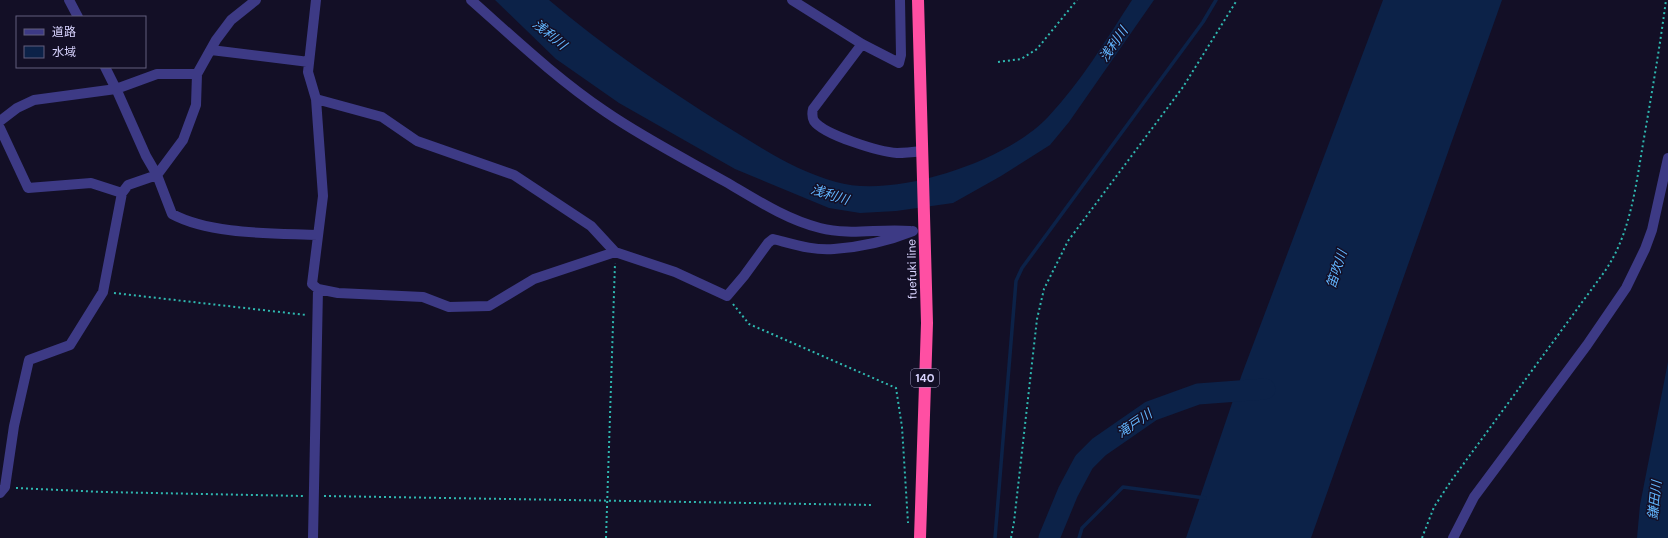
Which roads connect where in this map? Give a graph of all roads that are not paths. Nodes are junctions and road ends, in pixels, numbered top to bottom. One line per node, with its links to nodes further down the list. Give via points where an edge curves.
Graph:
1 (69, 0): 8 (street)
2 (256, 0): 10 (street, via 231,20)
3 (316, 0): 11 (street)
4 (471, 0): 22 (street, via 541,62 605,112 643,136 772,207 800,221 850,233)
5 (792, 0): 9 (street)
6 (900, 0): 9 (street, via 899,63)
7 (918, 0): 18 (highway, fuefuki line / 140)
8 (77, 16)
9 (862, 44): 18 (street, via 813,109 814,120 823,129 857,144 896,153)
10 (211, 50): 11 (street); 13 (street)
11 (309, 62): 15 (street, via 308,72)
12 (106, 68): 14 (street)
13 (198, 74): 14 (street, via 157,74); 20 (street, via 196,105 183,140)
14 (116, 89): 16 (street, via 34,100 17,108); 20 (street)
15 (316, 99): 23 (street, via 323,196); 24 (street, via 382,117 417,141 514,175 591,226)
16 (0, 121)
17 (0, 128): 21 (street, via 28,188 91,183)
18 (922, 151): 22 (highway, fuefuki line / 140)
19 (1668, 158): 29 (street, via 1646,249 1626,288 1474,497)
20 (157, 175): 21 (street, via 128,185); 23 (street, via 172,214 196,224 224,229)
21 (122, 193): 26 (street, via 103,292 70,345 29,360)
22 (921, 226): 24 (street, via 887,241 833,249 808,247 773,239 727,296 675,272); 28 (highway, fuefuki line / 140, via 927,323)
23 (318, 235): 25 (street, via 312,284)
24 (615, 252): 25 (street, via 534,280 489,306 448,307 423,297 338,293)
25 (318, 289): 27 (street)
26 (3, 490)
27 (313, 538)
28 (920, 538)
29 (1453, 538)

